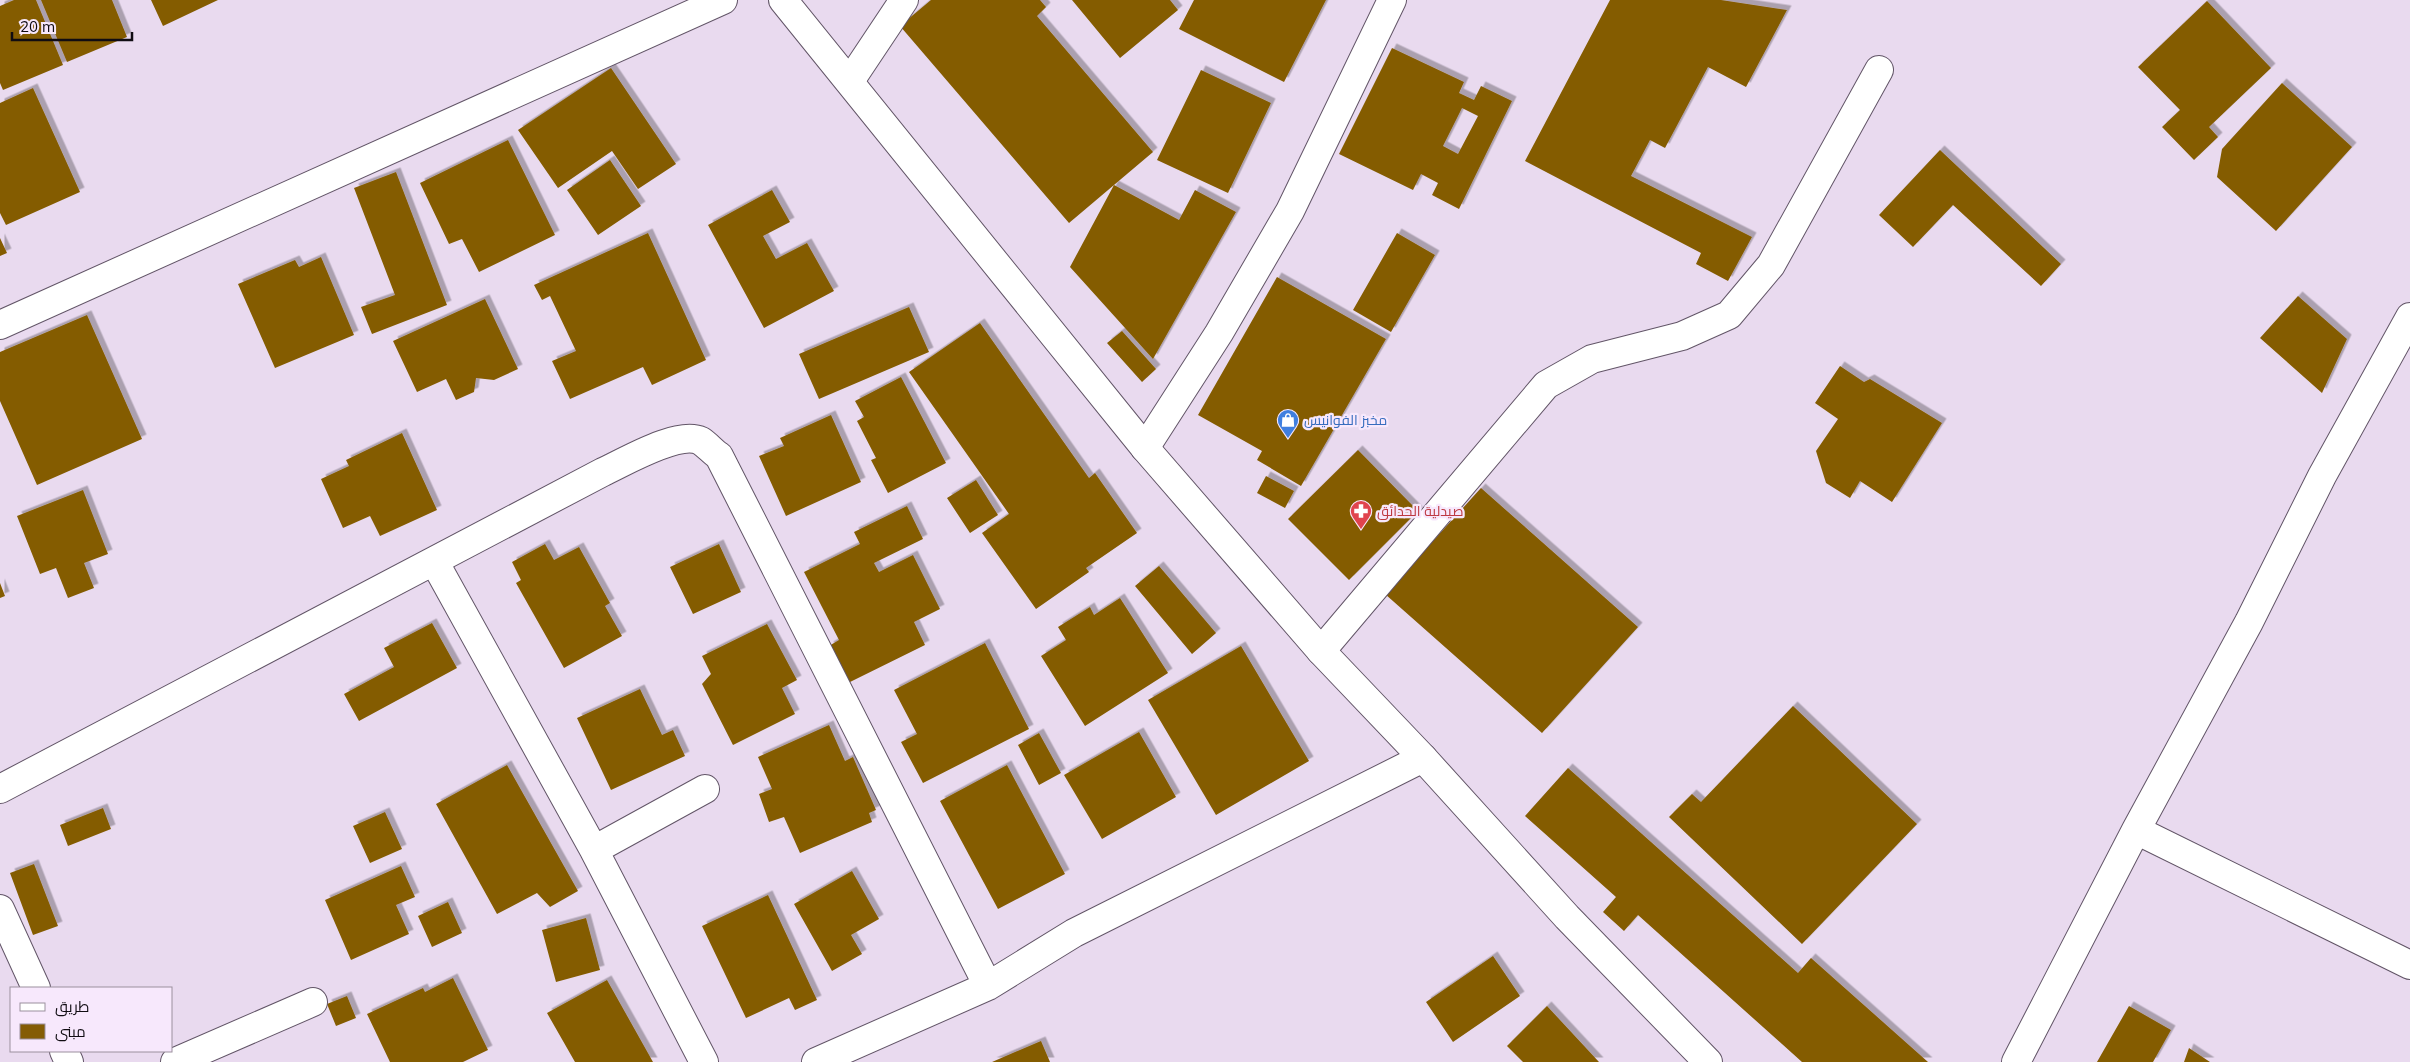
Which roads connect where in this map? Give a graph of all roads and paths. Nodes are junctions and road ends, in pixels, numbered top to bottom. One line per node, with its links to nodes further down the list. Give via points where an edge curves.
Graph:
1 (723, 0): 8 (street)
2 (783, 0): 6 (street)
3 (904, 0): 6 (street)
4 (1392, 0): 9 (street, via 1290,210 1219,333)
5 (1879, 70): 11 (street, via 1771,265 1730,315 1682,336 1592,359 1546,385)
6 (850, 81): 9 (street)
7 (2410, 317): 15 (street, via 2322,476 2249,622)
8 (0, 325)
9 (1146, 448): 11 (street)
10 (434, 561): 13 (street); 16 (street); 19 (street, via 611,468 673,441 686,438 701,442 719,456)
11 (1321, 651): 12 (street)
12 (1423, 758): 19 (street, via 1074,933); 25 (street, via 1567,918)
13 (0, 789)
14 (705, 789): 16 (street)
15 (2136, 830): 18 (street); 26 (street)
16 (594, 850): 23 (street)
17 (0, 908): 20 (street)
18 (2410, 965)
19 (988, 986): 24 (street)
20 (36, 987)
21 (314, 1002): 22 (street)
22 (175, 1062)
23 (704, 1062)
24 (816, 1062)
25 (1708, 1062)
26 (2016, 1062)

